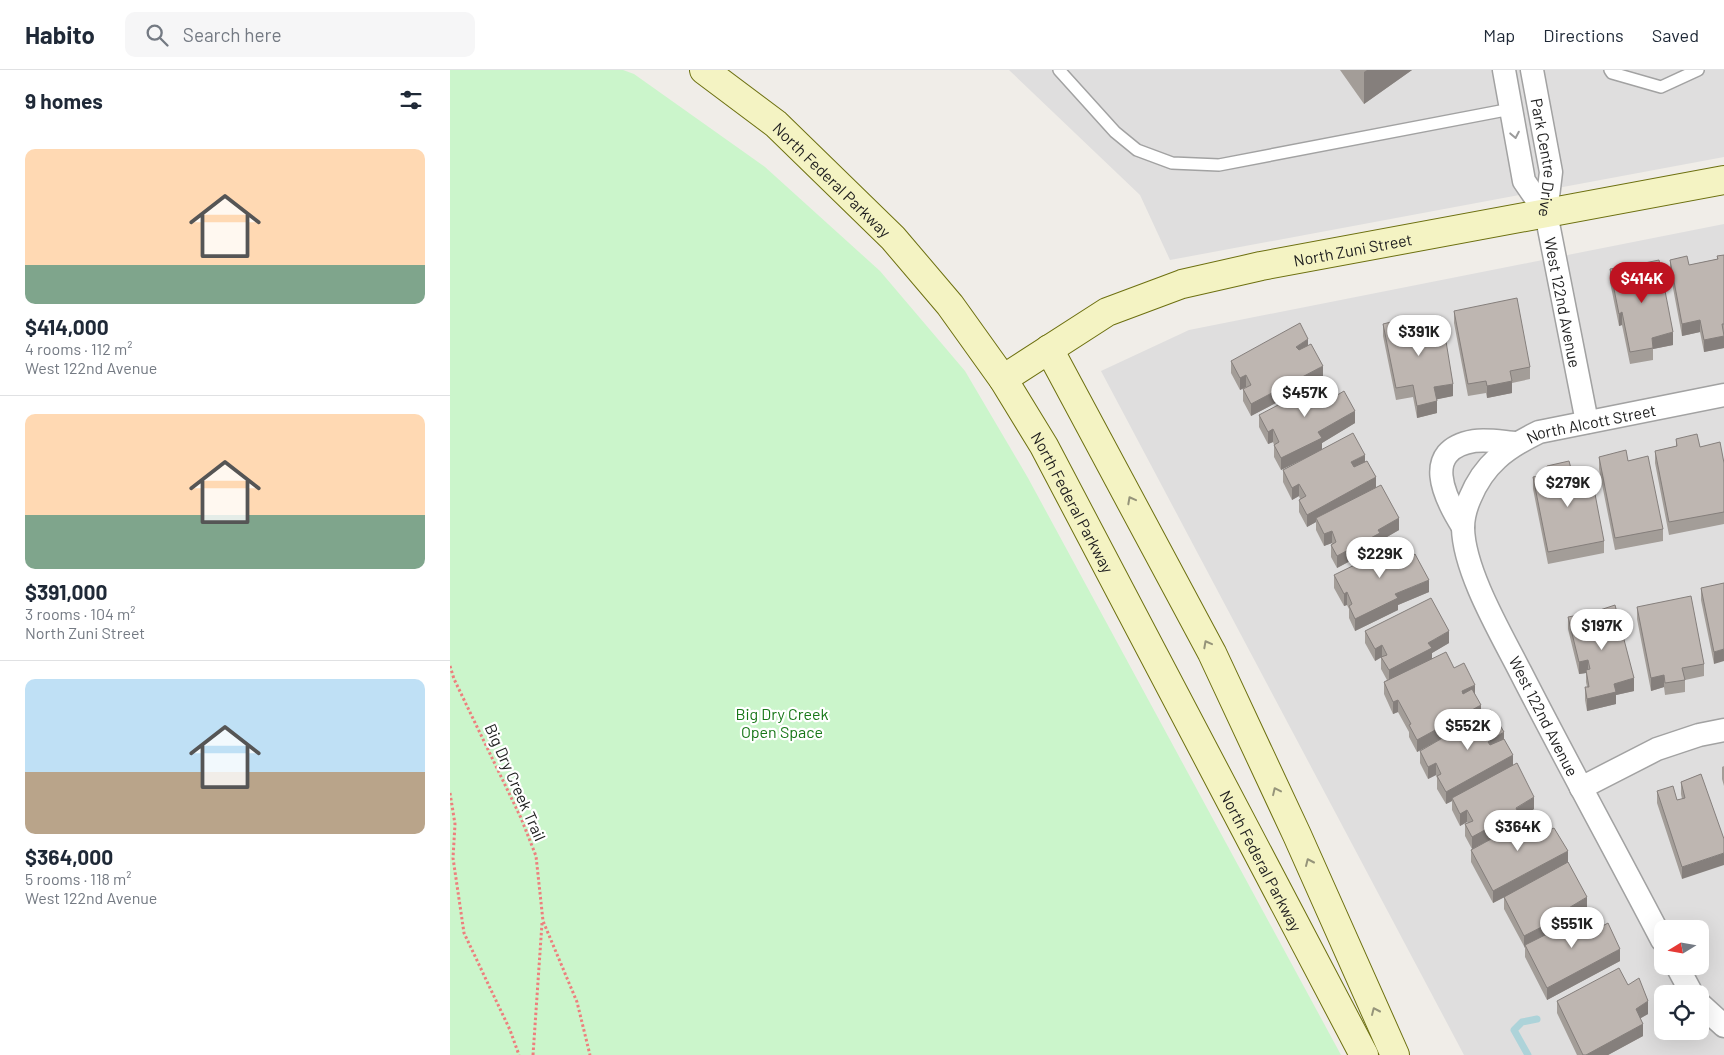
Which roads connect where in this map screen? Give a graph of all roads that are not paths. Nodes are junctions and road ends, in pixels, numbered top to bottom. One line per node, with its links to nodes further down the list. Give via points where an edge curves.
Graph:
1 (704, 70): 11 (main road, North Federal Parkway, via 776,124 893,238 950,305)
2 (1059, 70): 7 (lane, via 1115,132 1137,150 1172,163 1219,165)
3 (1504, 70): 7 (street, Park Centre Drive)
4 (1532, 70): 9 (street, Park Centre Drive, via 1551,172)
5 (1610, 70): 6 (lane, via 1661,87)
6 (1698, 70)
7 (1511, 109): 9 (street, Park Centre Drive, one-way to 9, via 1524,181)
8 (1724, 180): 9 (main road, North Zuni Street)
9 (1546, 213): 10 (main road, North Zuni Street, via 1261,266 1182,284 1107,312); 13 (street, West 122nd Avenue)
10 (1049, 348): 11 (main road, North Zuni Street); 23 (main road, one-way to 10, via 1212,653)
11 (1003, 379): 22 (main road, North Federal Parkway, via 1044,446)
12 (1724, 395): 13 (street, North Alcott Street)
13 (1587, 422): 14 (street, North Alcott Street, via 1539,432)
14 (1517, 443): 15 (street, North Alcott Street, via 1485,470); 16 (street, via 1476,440 1455,447 1443,460 1444,490)
15 (1476, 483): 16 (street, West 122nd Avenue)
16 (1463, 527): 18 (street, West 122nd Avenue, via 1468,562)
17 (1724, 730): 18 (street, via 1656,750)
18 (1581, 788): 19 (street, West 122nd Avenue)
19 (1654, 925)
20 (1709, 1012): 21 (street)
21 (1724, 1026)
22 (1364, 1055)
23 (1396, 1055)

